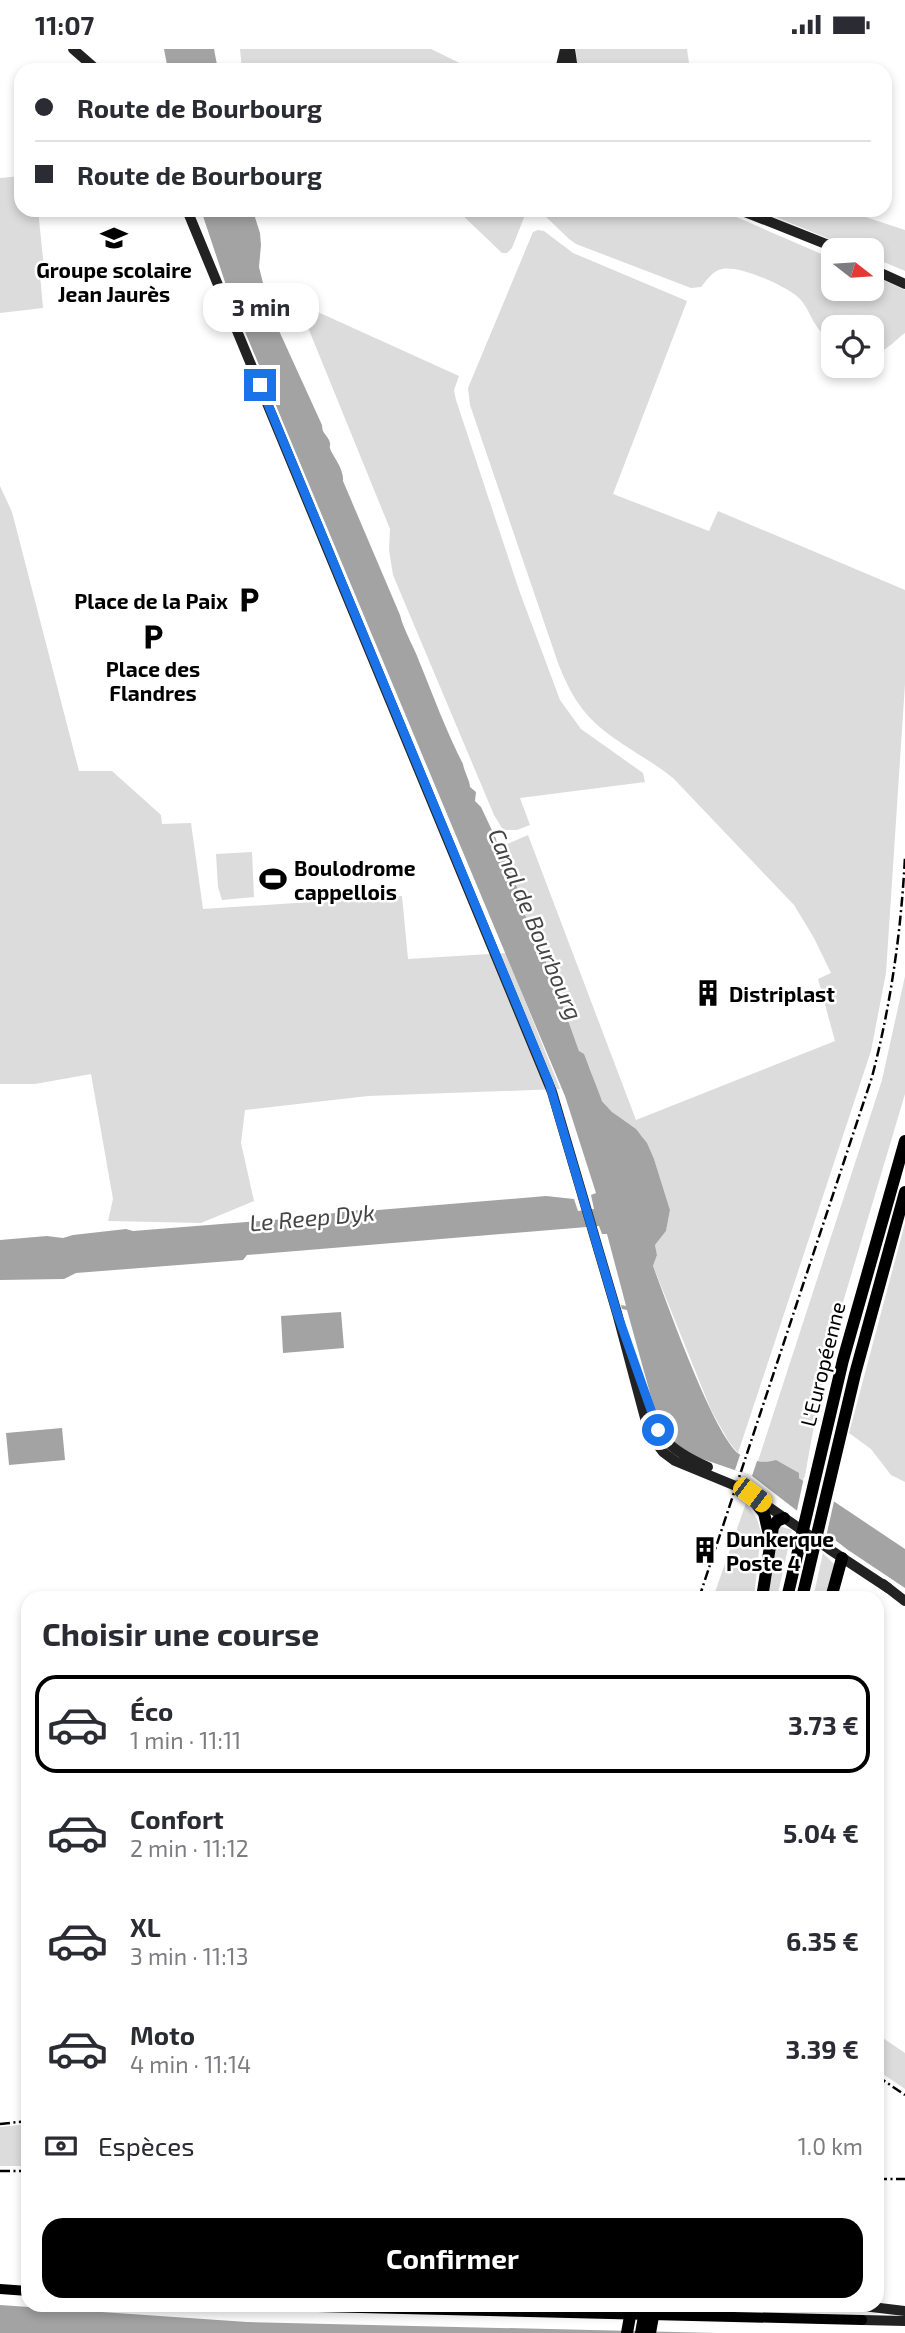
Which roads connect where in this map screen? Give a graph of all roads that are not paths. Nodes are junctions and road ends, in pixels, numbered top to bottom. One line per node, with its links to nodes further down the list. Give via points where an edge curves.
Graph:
1 (73, 49): 2 (main road)
2 (89, 63)
3 (190, 217): 14 (main road, via 549,1083)
4 (757, 217): 5 (main road)
5 (786, 229): 6 (main road); 7 (main road)
6 (821, 242)
7 (821, 245)
8 (884, 268): 10 (main road)
9 (884, 274): 11 (main road)
10 (905, 276)
11 (905, 284)
12 (905, 1141): 21 (highway, L'Européenne, via 857,1304)
13 (905, 1192): 22 (highway, L'Européenne)
14 (617, 1313): 15 (main road, via 645,1418 658,1447 680,1463); 16 (main road, via 663,1438 679,1453 745,1485)
15 (747, 1492): 16 (main road); 17 (highway, via 765,1518)
16 (789, 1519): 17 (highway, via 774,1525); 18 (main road)
17 (768, 1549): 20 (highway)
18 (844, 1558): 19 (main road); 19 (main road); 23 (highway)
19 (888, 1588): 24 (main road)
20 (763, 1591)
21 (789, 1591)
22 (804, 1591)
23 (834, 1591)
24 (905, 1601)
25 (0, 2289): 26 (main road)
26 (21, 2290)
27 (884, 2308): 28 (main road)
28 (905, 2311)
29 (492, 2312): 36 (main road)
30 (623, 2312): 38 (highway)
31 (631, 2312): 39 (highway)
32 (645, 2312): 40 (highway)
33 (654, 2312): 41 (highway)
34 (852, 2312): 36 (main road)
35 (863, 2312): 36 (main road)
36 (862, 2321): 37 (main road)
37 (905, 2321)
38 (619, 2333)
39 (627, 2333)
40 (641, 2333)
41 (650, 2333)

